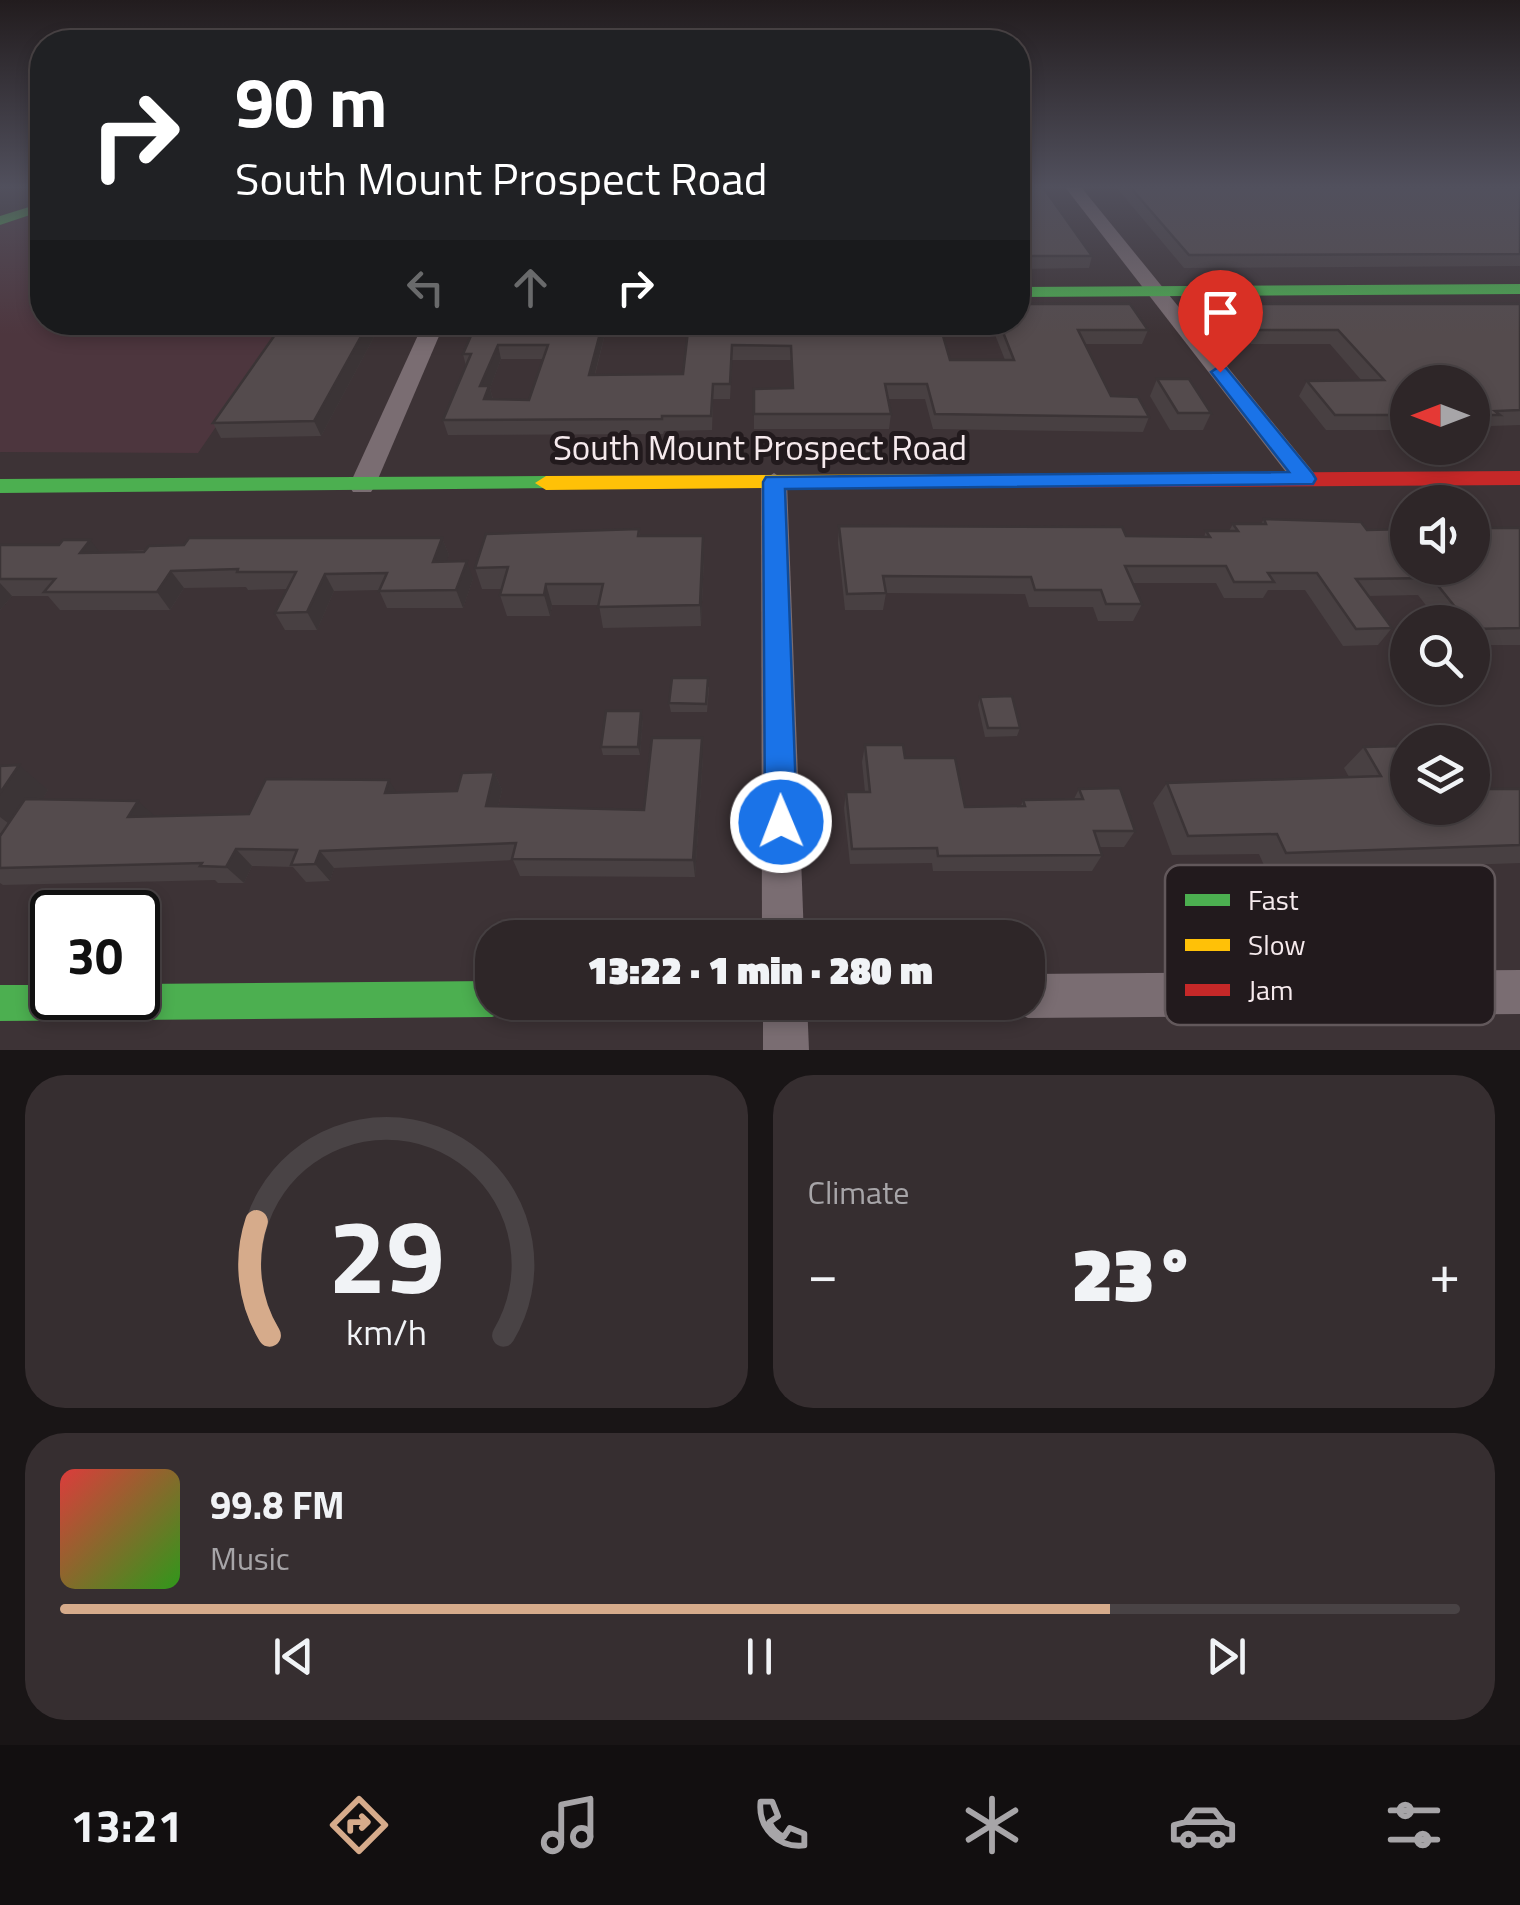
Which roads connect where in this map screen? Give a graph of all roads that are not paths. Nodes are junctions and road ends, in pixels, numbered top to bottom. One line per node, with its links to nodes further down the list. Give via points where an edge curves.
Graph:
1 (1112, 236): 3 (street)
2 (1520, 289): 3 (main road)
3 (1155, 291): 4 (main road); 7 (street)
4 (1030, 292)
5 (429, 335): 9 (street)
6 (1520, 478): 7 (main road, South Mount Prospect Road)
7 (1306, 479): 8 (main road, South Mount Prospect Road)
8 (774, 482): 9 (main road, South Mount Prospect Road); 11 (street)
9 (362, 486): 10 (main road, South Mount Prospect Road)
10 (5, 491)
11 (783, 920)
12 (1495, 992): 13 (street)
13 (1520, 992)
14 (1165, 995): 15 (street)
15 (1045, 996)
16 (475, 999): 17 (main road)
17 (0, 1002)
18 (785, 1020): 19 (street)
19 (786, 1050)

